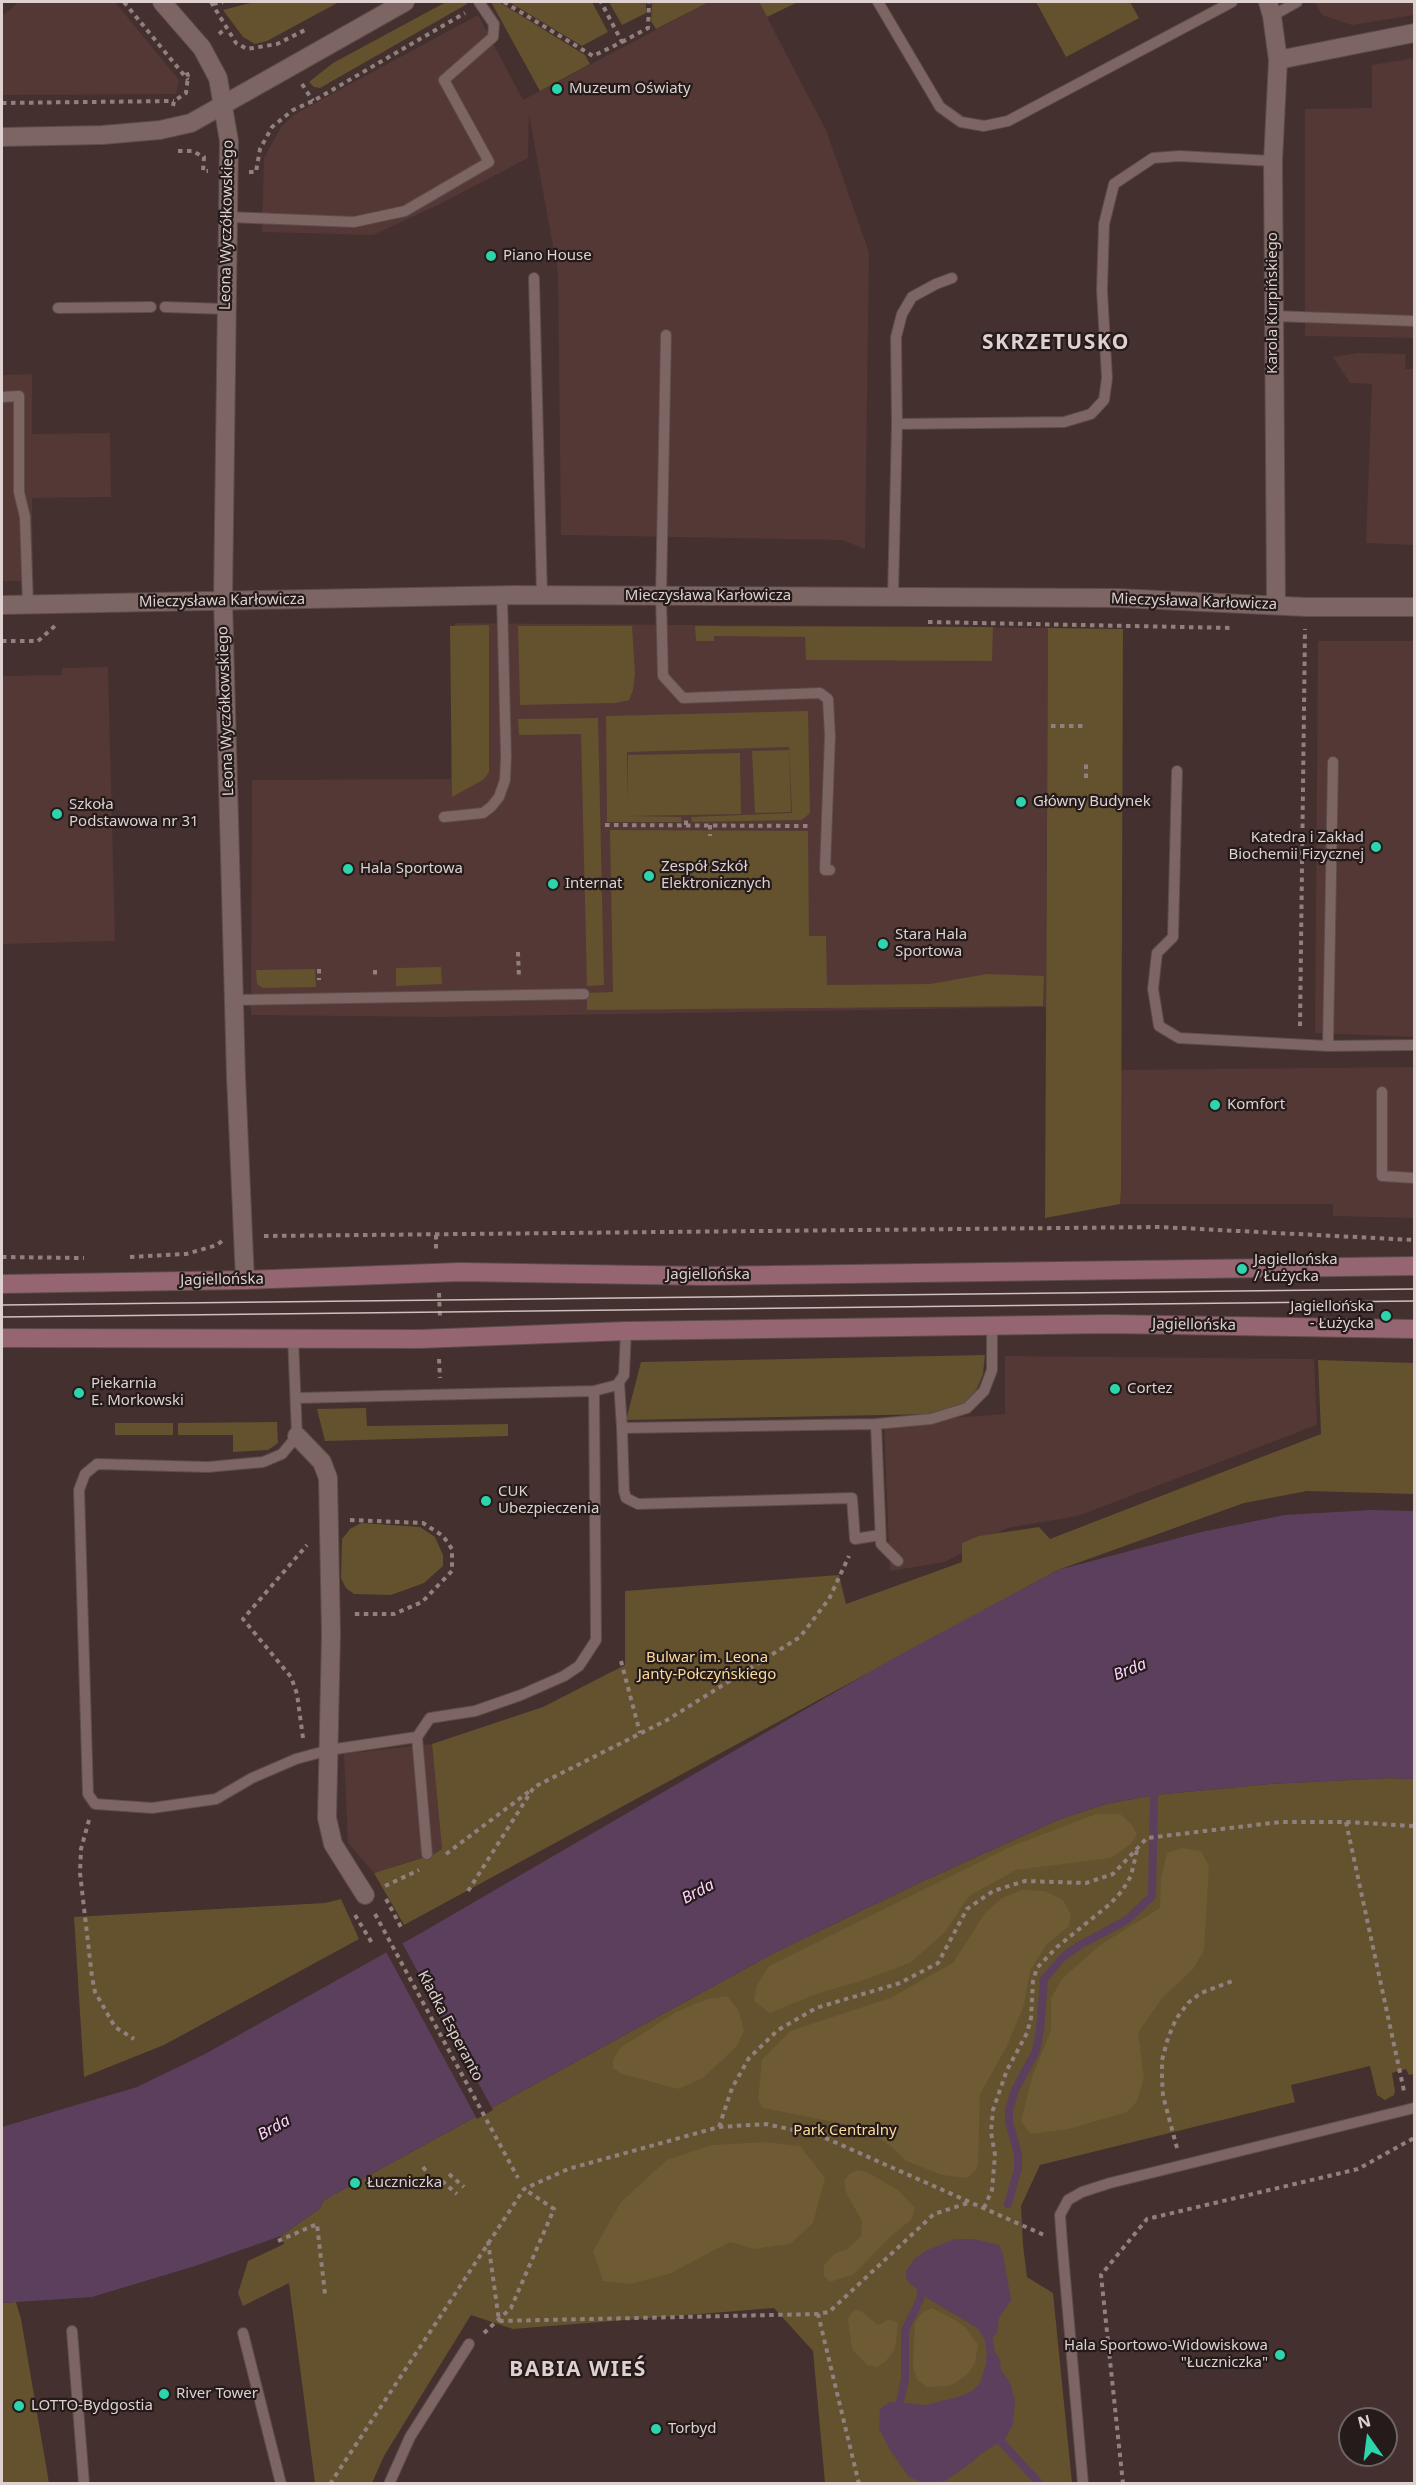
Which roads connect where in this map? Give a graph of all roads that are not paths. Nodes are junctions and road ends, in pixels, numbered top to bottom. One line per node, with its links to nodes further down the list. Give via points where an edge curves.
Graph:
1 (162, 2): 10 (street, Leona Wyczółkowskiego, via 202,48 218,78)
2 (405, 2): 10 (street)
3 (878, 2): 4 (lane, via 940,107 962,122 984,126 1008,121)
4 (1232, 2)
5 (1297, 2): 7 (lane)
6 (479, 3): 13 (lane, via 494,24 492,37 444,80 489,162 405,211 354,222)
7 (1270, 9): 9 (street, Karola Kurpińskiego)
8 (1414, 33): 9 (street)
9 (1278, 60): 12 (street, Karola Kurpińskiego)
10 (224, 106): 11 (street, via 191,123 160,130); 13 (street, Leona Wyczółkowskiego, via 229,141)
11 (2, 137)
12 (1273, 161): 20 (street, Karola Kurpińskiego); 24 (lane, via 1153,158 1114,184 1104,224 1102,279 1107,378 1104,400 1091,414 1064,422)
13 (228, 217): 19 (street, Leona Wyczółkowskiego)
14 (534, 278): 26 (lane)
15 (952, 278): 24 (lane, via 912,297 902,314 896,337)
16 (151, 307): 18 (lane)
17 (165, 307): 19 (lane)
18 (58, 309)
19 (226, 309): 29 (street, Leona Wyczółkowskiego)
20 (1273, 316): 21 (lane); 32 (street, Karola Kurpińskiego)
21 (1414, 321)
22 (666, 335): 27 (lane)
23 (2, 397): 31 (lane, via 19,396 19,492 25,517)
24 (897, 424): 28 (lane)
25 (502, 596): 26 (street, Mieczysława Karłowicza); 29 (street, Mieczysława Karłowicza); 36 (lane, via 505,780 499,796 483,813)
26 (542, 596): 27 (street, Mieczysława Karłowicza)
27 (661, 596): 28 (street, Mieczysława Karłowicza); 37 (lane, via 663,676 683,698 820,693 828,699 833,735 825,870)
28 (892, 596): 32 (street, Mieczysława Karłowicza, via 1118,598)
29 (223, 600): 31 (street, Mieczysława Karłowicza); 39 (street, Leona Wyczółkowskiego)
30 (2, 605): 31 (street, Mieczysława Karłowicza)
31 (28, 605)
32 (1276, 605): 33 (street, Mieczysława Karłowicza)
33 (1414, 607)
34 (1333, 762): 41 (lane)
35 (1177, 771): 41 (lane, via 1173,937 1157,953 1153,990 1159,1026 1179,1038)
36 (444, 817)
37 (830, 870)
38 (584, 994): 39 (lane)
39 (234, 1000): 45 (street, Leona Wyczółkowskiego)
40 (1414, 1045): 41 (lane)
41 (1328, 1046)
42 (1382, 1092): 43 (lane, via 1382,1176)
43 (1414, 1178)
44 (1414, 1266): 45 (main road, Jagiellońska, via 705,1276 460,1272)
45 (245, 1280): 46 (main road, Jagiellońska)
46 (2, 1284)
47 (992, 1325): 48 (main road, Jagiellońska); 49 (main road, Jagiellońska); 55 (lane, via 992,1370 984,1391 967,1408 932,1419)
48 (1414, 1329)
49 (626, 1331): 50 (main road, Jagiellońska, via 440,1339); 52 (lane, via 624,1375)
50 (293, 1337): 51 (main road, Jagiellońska); 54 (lane)
51 (2, 1338)
52 (619, 1382): 53 (lane); 56 (lane)
53 (594, 1391): 54 (lane); 60 (lane, via 596,1641 579,1666 564,1676 475,1712 430,1718)
54 (297, 1398): 57 (lane)
55 (876, 1424): 56 (lane); 58 (lane)
56 (622, 1428): 58 (lane, via 624,1491 626,1498 638,1504 852,1498 855,1539)
57 (297, 1436): 61 (street, via 322,1462 328,1478); 61 (lane, via 282,1454 263,1462 208,1467 97,1464 85,1473 79,1490 88,1794 95,1804 152,1808 216,1798 252,1778)
58 (880, 1535): 59 (lane, via 881,1544)
59 (898, 1562)
60 (417, 1737): 61 (lane); 62 (lane)
61 (329, 1750): 63 (street, via 327,1818 333,1844)
62 (427, 1854)
63 (372, 1892)
64 (1412, 2108): 71 (lane, via 1181,2165 1082,2192 1068,2200 1060,2215)
65 (72, 2331): 68 (lane)
66 (243, 2333): 69 (lane)
67 (469, 2344): 70 (lane, via 410,2437)
68 (84, 2484)
69 (281, 2484)
70 (388, 2484)
71 (1083, 2484)

